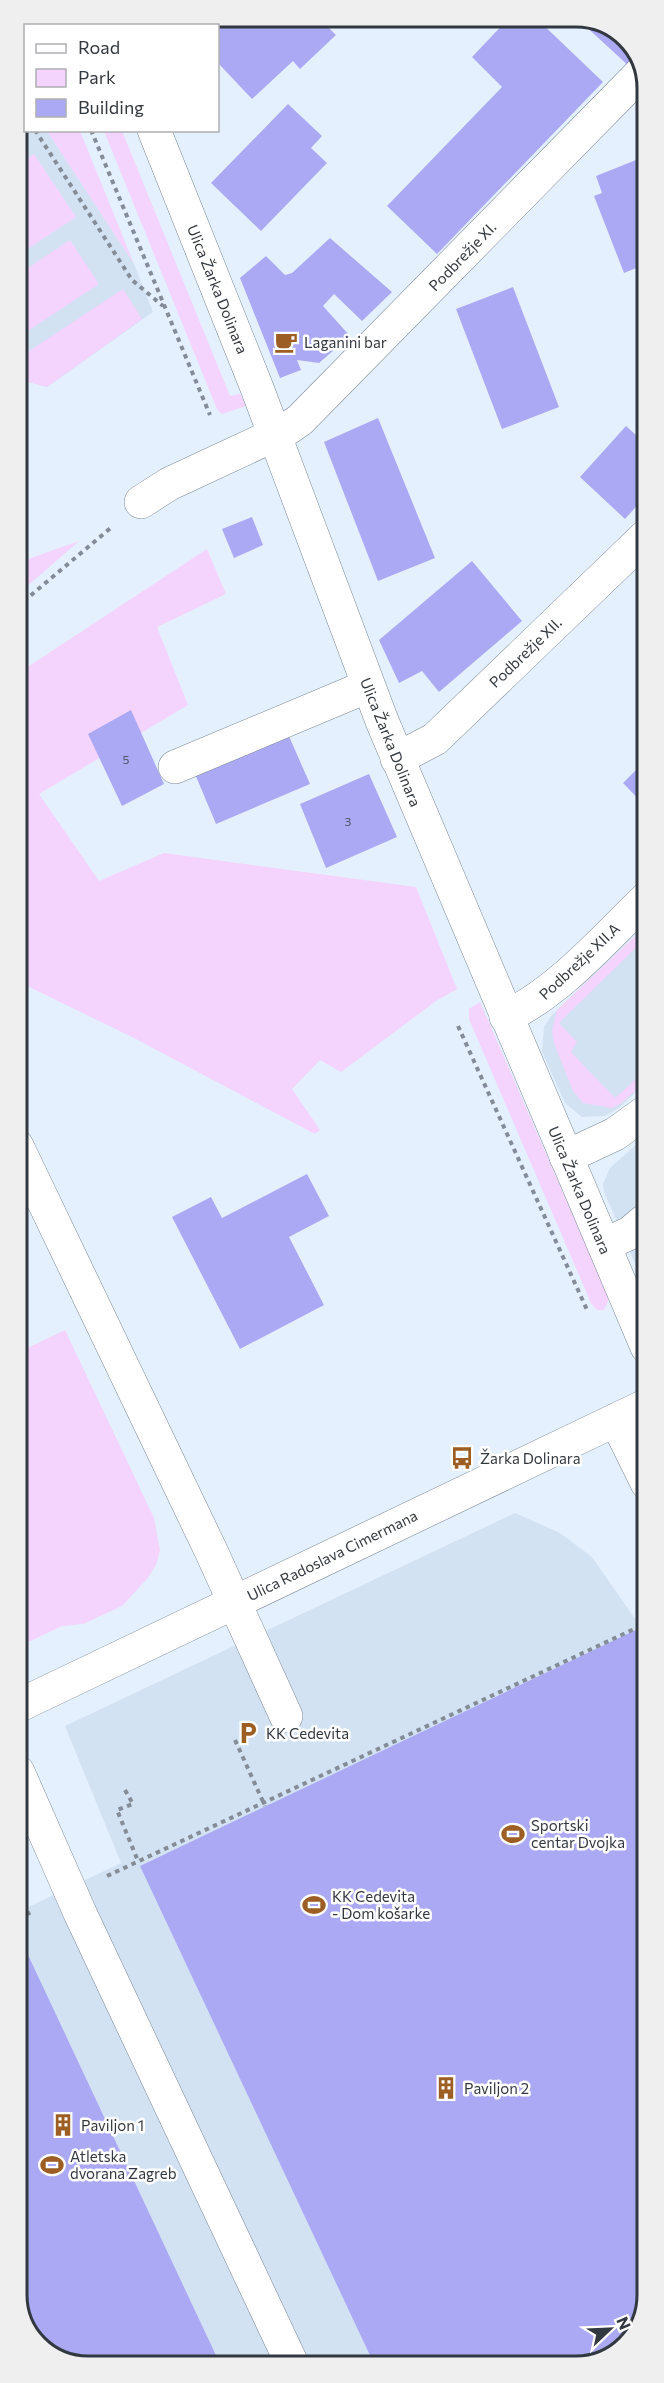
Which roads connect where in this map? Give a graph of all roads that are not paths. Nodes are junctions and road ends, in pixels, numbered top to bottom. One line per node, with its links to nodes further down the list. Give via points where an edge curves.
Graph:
1 (636, 78): 3 (street, Podbrežje XI., via 318,403)
2 (155, 132): 3 (street, Ulica Žarka Dolinara)
3 (275, 435): 4 (street, Podbrežje XI., via 170,484); 6 (street, Ulica Žarka Dolinara)
4 (141, 502)
5 (637, 545): 7 (street, Podbrežje XII., via 435,739)
6 (368, 686): 7 (street, Ulica Žarka Dolinara); 8 (street)
7 (397, 759): 10 (street, Ulica Žarka Dolinara)
8 (175, 767)
9 (637, 907): 10 (street, Podbrežje XII.A, via 552,988)
10 (506, 1017): 12 (street, Ulica Žarka Dolinara)
11 (637, 1119): 12 (street)
12 (566, 1157): 15 (street, Ulica Žarka Dolinara)
13 (27, 1167): 20 (street)
14 (637, 1227): 15 (street)
15 (604, 1245): 16 (street, Ulica Žarka Dolinara)
16 (637, 1323)
17 (637, 1410): 18 (street, Ulica Radoslava Cimermana)
18 (616, 1420): 19 (street); 20 (street, Ulica Radoslava Cimermana)
19 (637, 1463)
20 (235, 1602): 21 (street, Ulica Radoslava Cimermana); 22 (street)
21 (27, 1702)
22 (286, 1716)
23 (27, 1792): 24 (street)
24 (288, 2356)

